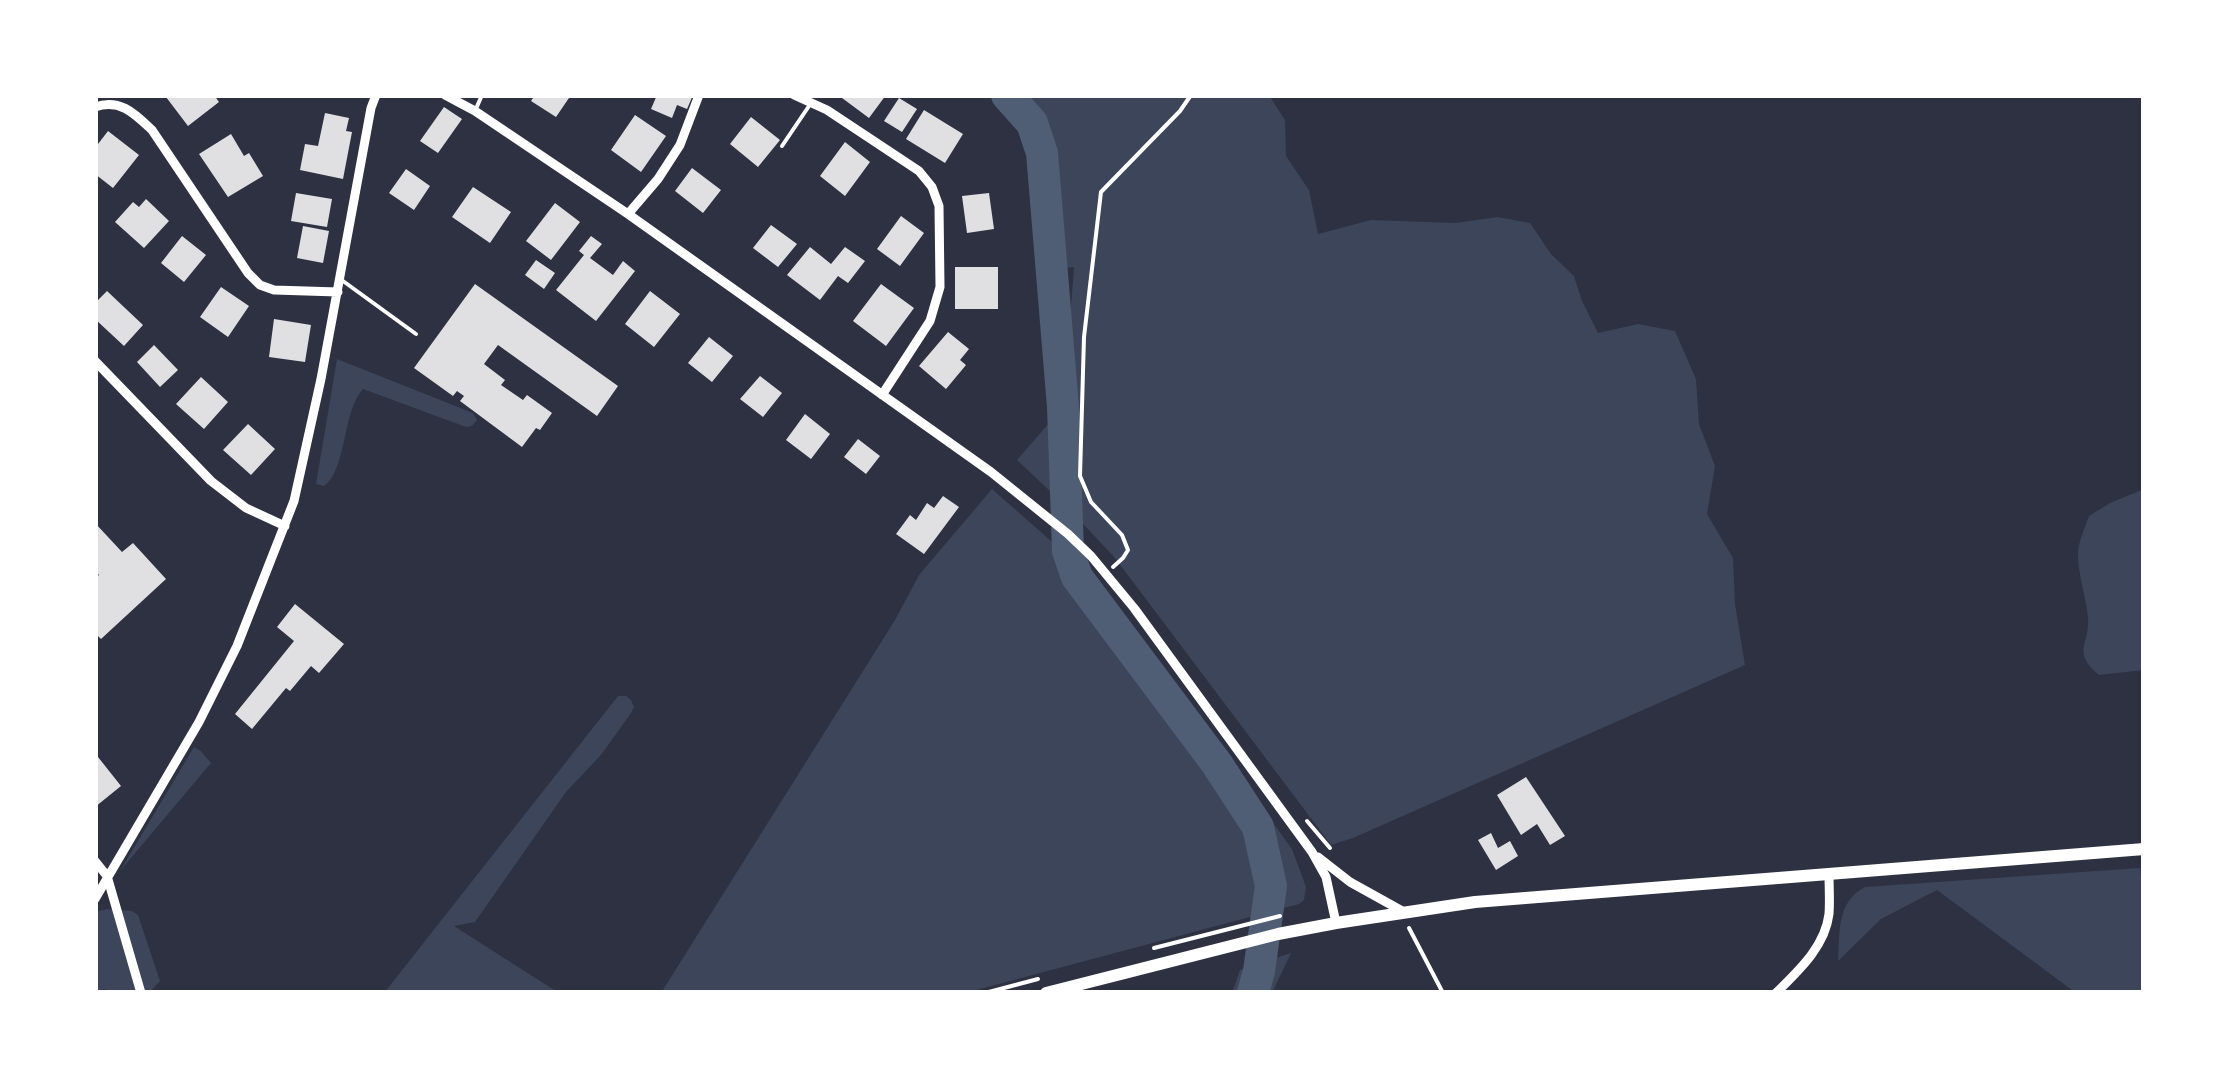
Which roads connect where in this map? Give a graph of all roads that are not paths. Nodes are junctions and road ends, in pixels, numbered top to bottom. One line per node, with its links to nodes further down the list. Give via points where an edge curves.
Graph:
1 (376, 95): 11 (street)
2 (445, 95): 8 (street)
3 (482, 95): 8 (lane)
4 (700, 95): 10 (street, via 680,145)
5 (794, 95): 6 (street)
6 (812, 102): 9 (lane); 15 (street, via 918,171 938,206 940,287 930,320)
7 (95, 107): 12 (street, via 131,110 152,130 260,285)
8 (475, 111): 10 (street)
9 (782, 146)
10 (628, 214): 15 (street)
11 (340, 279): 12 (street); 13 (lane)
12 (338, 292): 16 (street, via 305,461)
13 (416, 334)
14 (95, 360): 16 (street, via 211,482)
15 (882, 395): 18 (street, via 991,472 1091,556)
16 (285, 526): 21 (street, via 199,722)
17 (2144, 848): 20 (main road)
18 (1312, 852): 23 (street); 24 (street)
19 (95, 860): 21 (street)
20 (1829, 873): 23 (main road); 27 (street, via 1824,934)
21 (108, 876): 22 (street); 25 (street)
22 (95, 899)
23 (1404, 912): 24 (main road)
24 (1336, 923): 26 (main road)
25 (141, 993)
26 (1046, 993)
27 (1776, 993)

